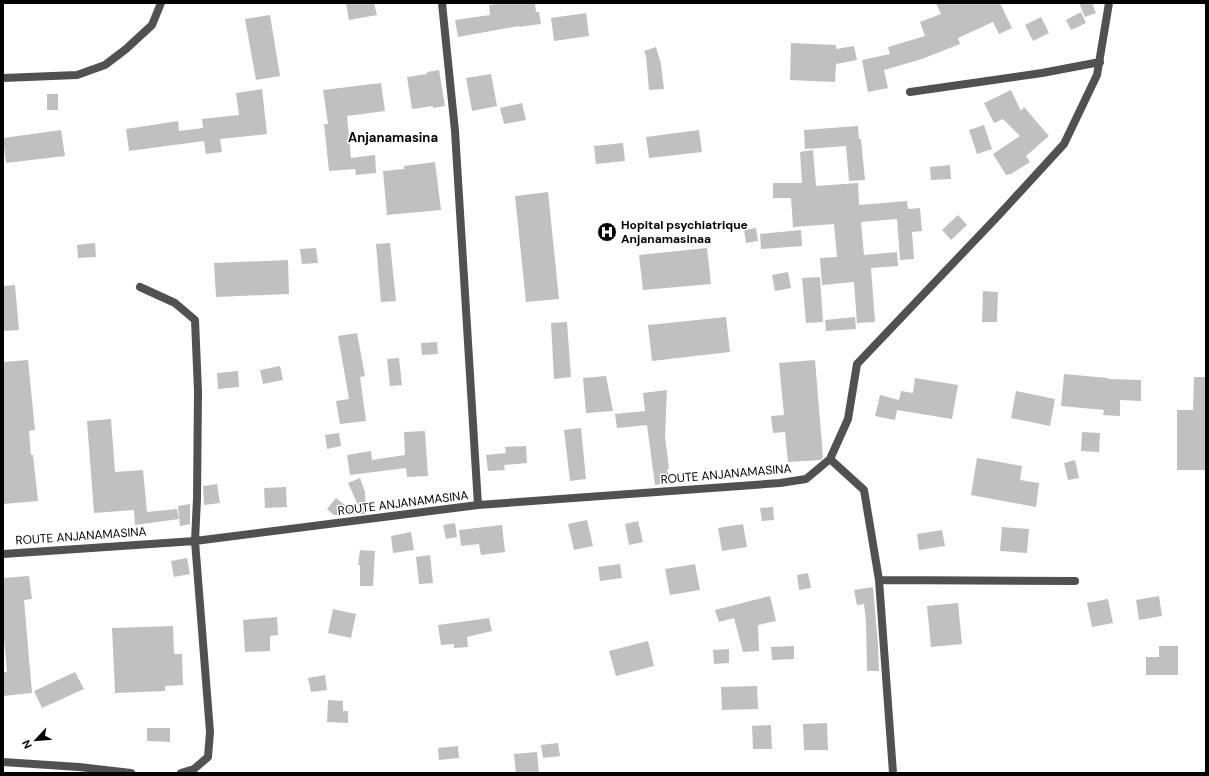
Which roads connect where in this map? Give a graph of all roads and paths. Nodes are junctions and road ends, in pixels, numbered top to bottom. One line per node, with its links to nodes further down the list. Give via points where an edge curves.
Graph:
1 (161, 3): 5 (street, via 152,24 106,65 77,75)
2 (442, 3): 9 (street, via 455,131)
3 (1109, 3): 4 (street)
4 (1100, 62): 6 (street); 8 (street, via 1098,75 1064,144 857,364 848,419)
5 (3, 78)
6 (910, 92)
7 (140, 287): 10 (street, via 175,303 195,320 198,391)
8 (830, 459): 9 (street, ROUTE ANJANAMASINA, via 806,479 780,484); 12 (street, via 864,490)
9 (478, 505): 10 (street, ROUTE ANJANAMASINA)
10 (195, 541): 11 (street, ROUTE ANJANAMASINA); 16 (street, via 210,732 208,757 194,769)
11 (3, 554)
12 (879, 580): 13 (street); 17 (street)
13 (1075, 581)
14 (3, 762): 15 (street)
15 (131, 773)
16 (181, 773)
17 (893, 773)

